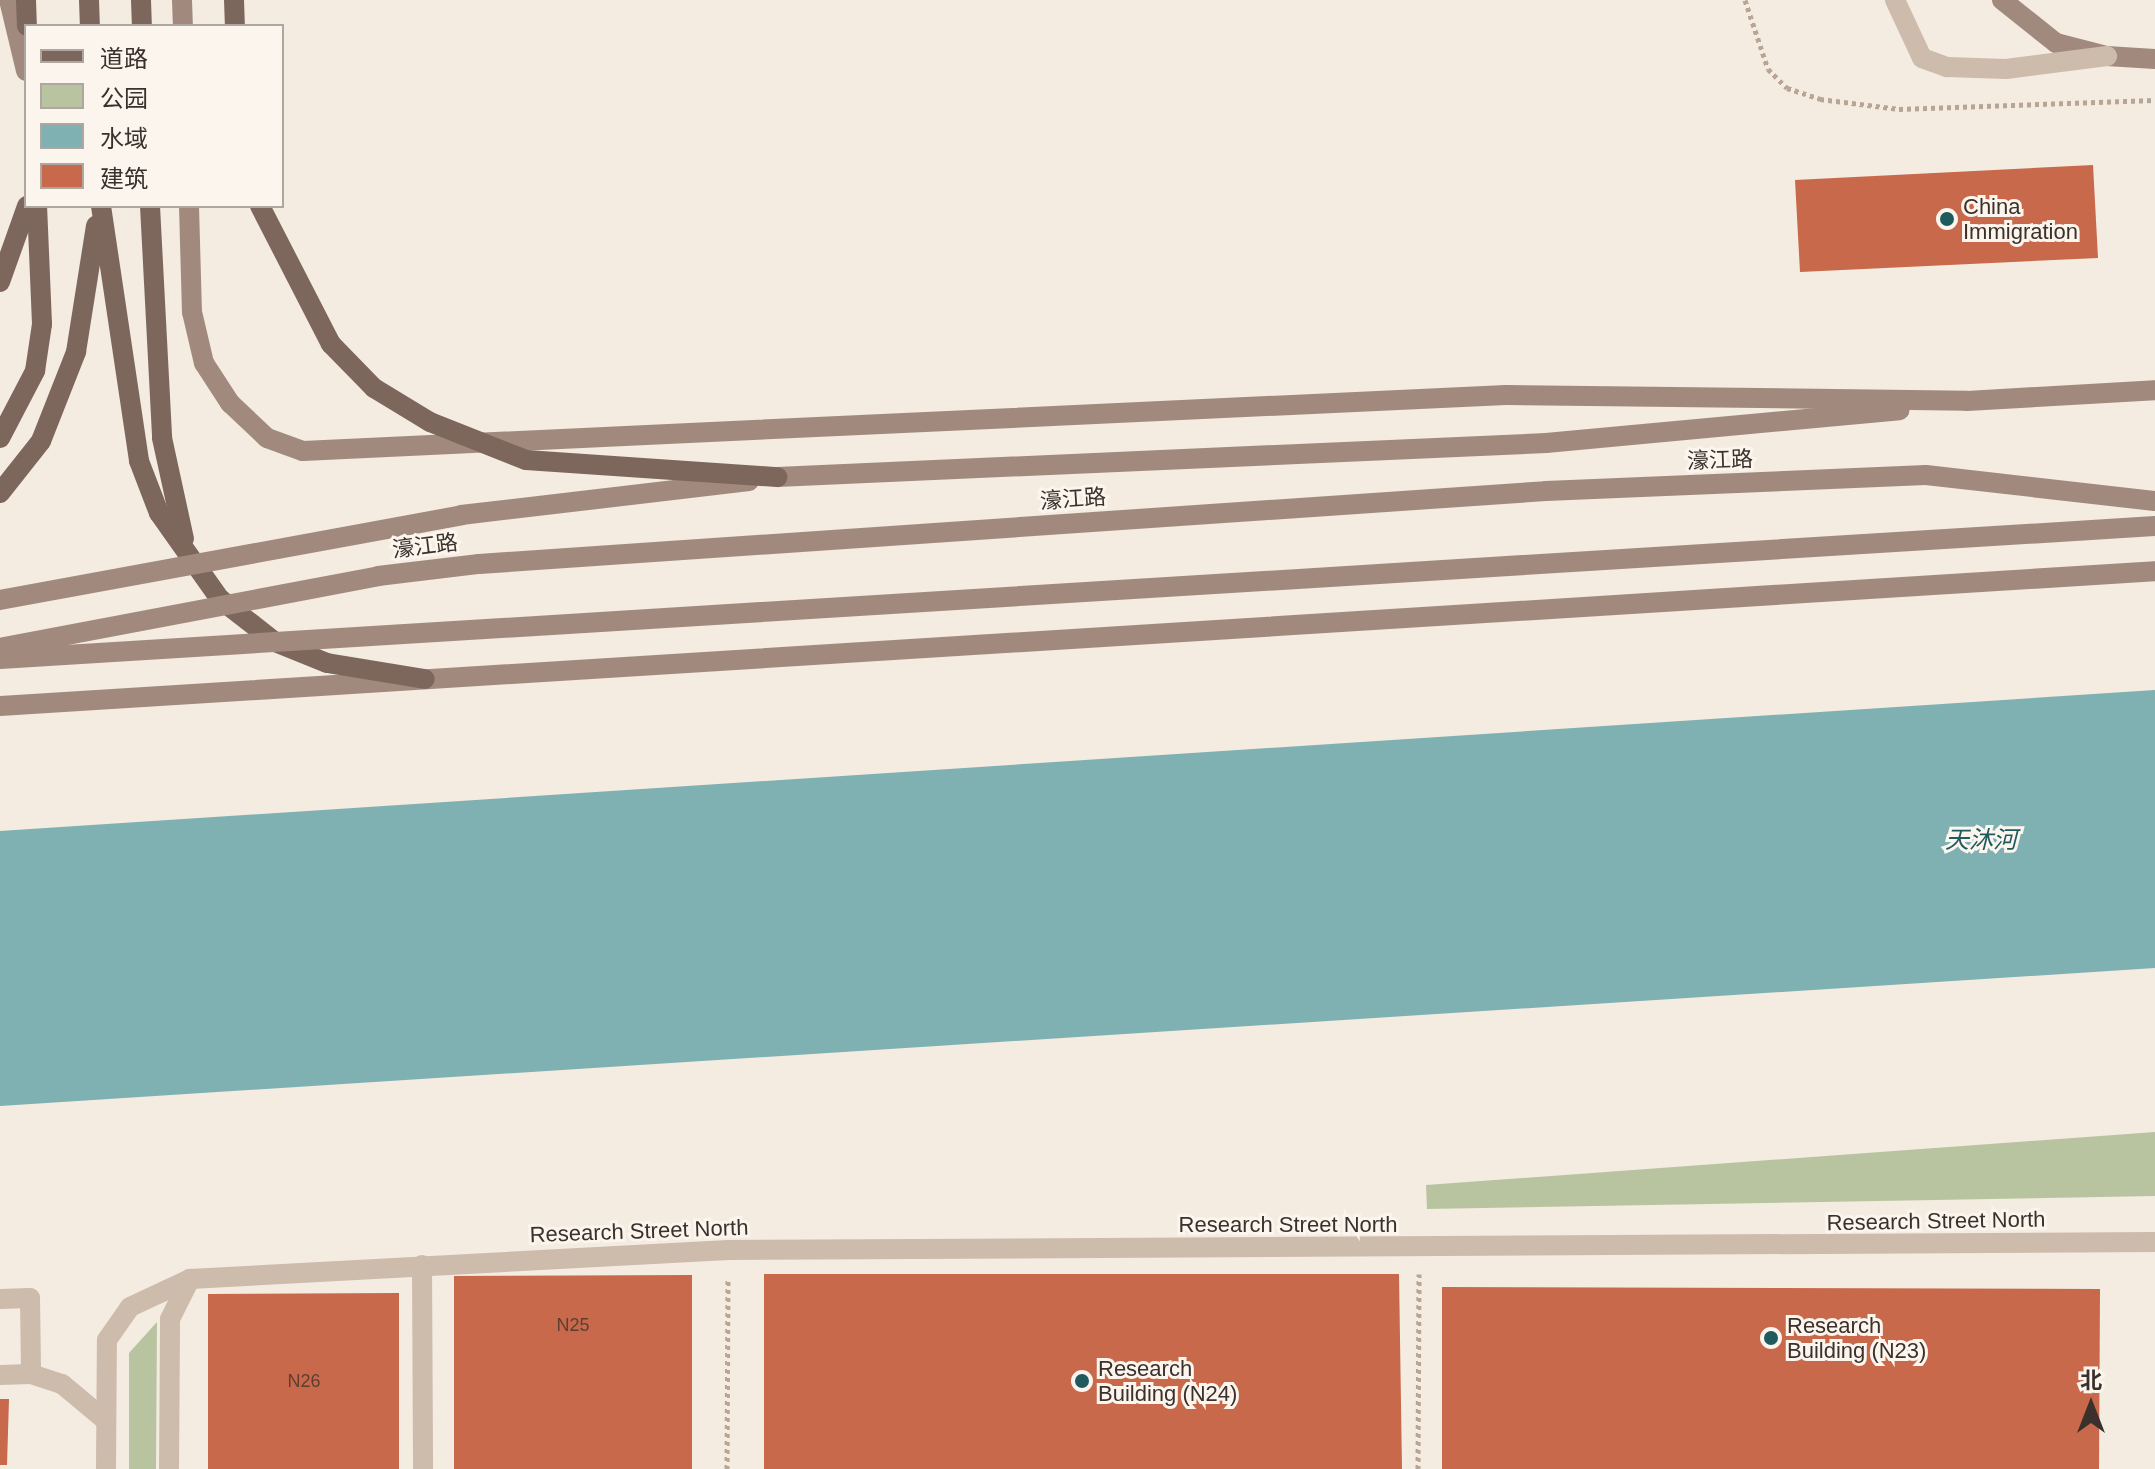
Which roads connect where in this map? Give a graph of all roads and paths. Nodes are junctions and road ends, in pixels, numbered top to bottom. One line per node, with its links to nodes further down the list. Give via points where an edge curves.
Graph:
1 (9, 0): 16 (main road)
2 (26, 0): 9 (main road)
3 (89, 0): 10 (main road)
4 (141, 0): 11 (main road)
5 (182, 0): 12 (main road)
6 (234, 0): 13 (main road)
7 (1895, 0): 14 (street, bridge, via 1922,58 1947,67 2006,69)
8 (2002, 0): 14 (main road, via 2056,43)
9 (27, 24)
10 (90, 24)
11 (142, 24)
12 (183, 24)
13 (235, 24)
14 (2107, 56): 15 (main road)
15 (2155, 59)
16 (24, 63)
17 (26, 208): 24 (main road)
18 (37, 208): 27 (main road, via 42,324 35,371)
19 (100, 208): 29 (main road, via 76,352 41,441)
20 (100, 208): 32 (main road, via 139,461 159,513)
21 (150, 208): 32 (main road, via 162,438)
22 (189, 208): 26 (main road, via 192,312 204,363 230,403 267,438 303,451 1506,395)
23 (261, 208): 28 (main road, bridge, via 331,344 374,388 430,422 526,460)
24 (0, 282)
25 (2155, 390): 26 (main road)
26 (1967, 401): 28 (main road, 濠江路, via 1546,443)
27 (0, 438)
28 (777, 477): 34 (main road, 濠江路, bridge, via 461,515)
29 (0, 493)
30 (2155, 501): 35 (main road, 濠江路, bridge, via 1926,475 1546,491 479,564 378,576)
31 (2155, 526): 36 (main road, bridge)
32 (190, 557): 37 (main road, via 220,599 275,642 327,663)
33 (2155, 571): 37 (main road)
34 (0, 600)
35 (0, 647)
36 (0, 659)
37 (425, 679): 38 (main road)
38 (0, 706)
39 (2155, 1242): 40 (street, Research Street North)
40 (1420, 1249): 41 (street, Research Street North); 52 (path)
41 (728, 1250): 42 (street, Research Street North); 51 (path)
42 (422, 1265): 43 (street, Research Street North); 50 (street)
43 (190, 1279): 47 (street, Research Street North, via 147,1295 115,1324 104,1359); 49 (street, via 170,1319)
44 (0, 1299): 45 (street, via 30,1298)
45 (31, 1374): 46 (street); 47 (street, via 62,1384)
46 (0, 1375)
47 (104, 1419): 48 (street, Research Street North)
48 (106, 1469)
49 (169, 1469)
50 (423, 1469)
51 (727, 1469)
52 (1418, 1469)

